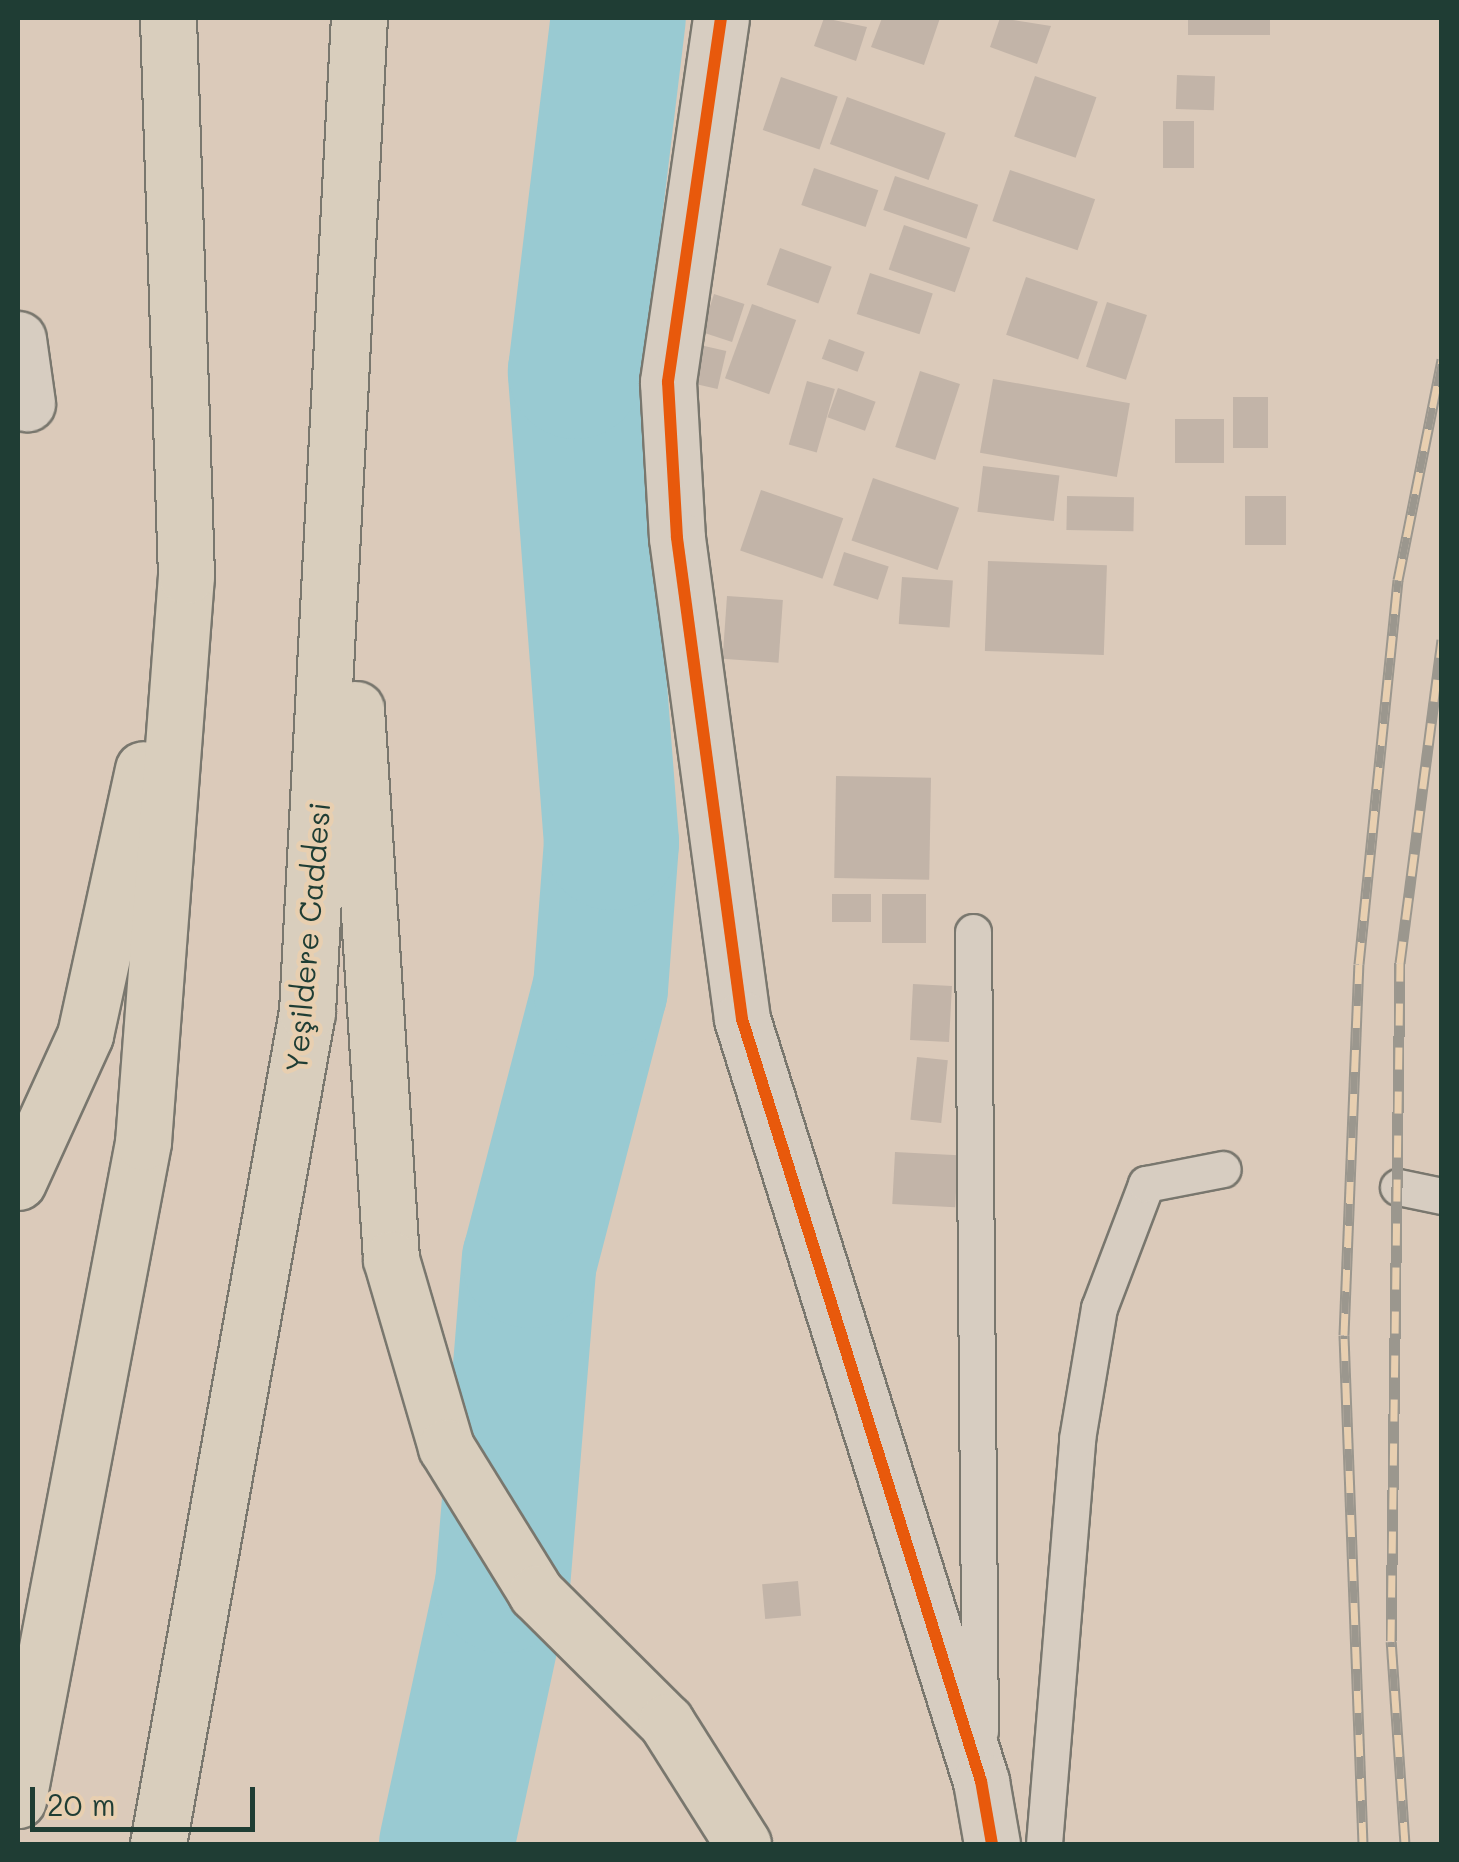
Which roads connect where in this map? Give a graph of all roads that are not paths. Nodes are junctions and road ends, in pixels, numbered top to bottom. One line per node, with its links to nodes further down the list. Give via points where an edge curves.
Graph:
1 (168, 18): 7 (highway)
2 (359, 18): 6 (highway, Yeşildere Caddesi)
3 (720, 18): 13 (street, via 668,382 677,538 742,1020)
4 (18, 339): 5 (street)
5 (26, 403)
6 (343, 413): 15 (highway, Yeşildere Caddesi, via 306,1012 214,1572); 16 (highway, via 391,1259 446,1447 536,1593 666,1722)
7 (186, 576): 10 (highway, via 85,1034); 14 (highway, via 143,1142)
8 (973, 932): 13 (lane)
9 (1223, 1168): 18 (lane, via 1146,1184 1099,1308 1078,1439)
10 (18, 1182)
11 (1398, 1187): 12 (lane)
12 (1442, 1196)
13 (981, 1781): 17 (street)
14 (18, 1800)
15 (158, 1844)
16 (743, 1844)
17 (992, 1844)
18 (1044, 1844)

